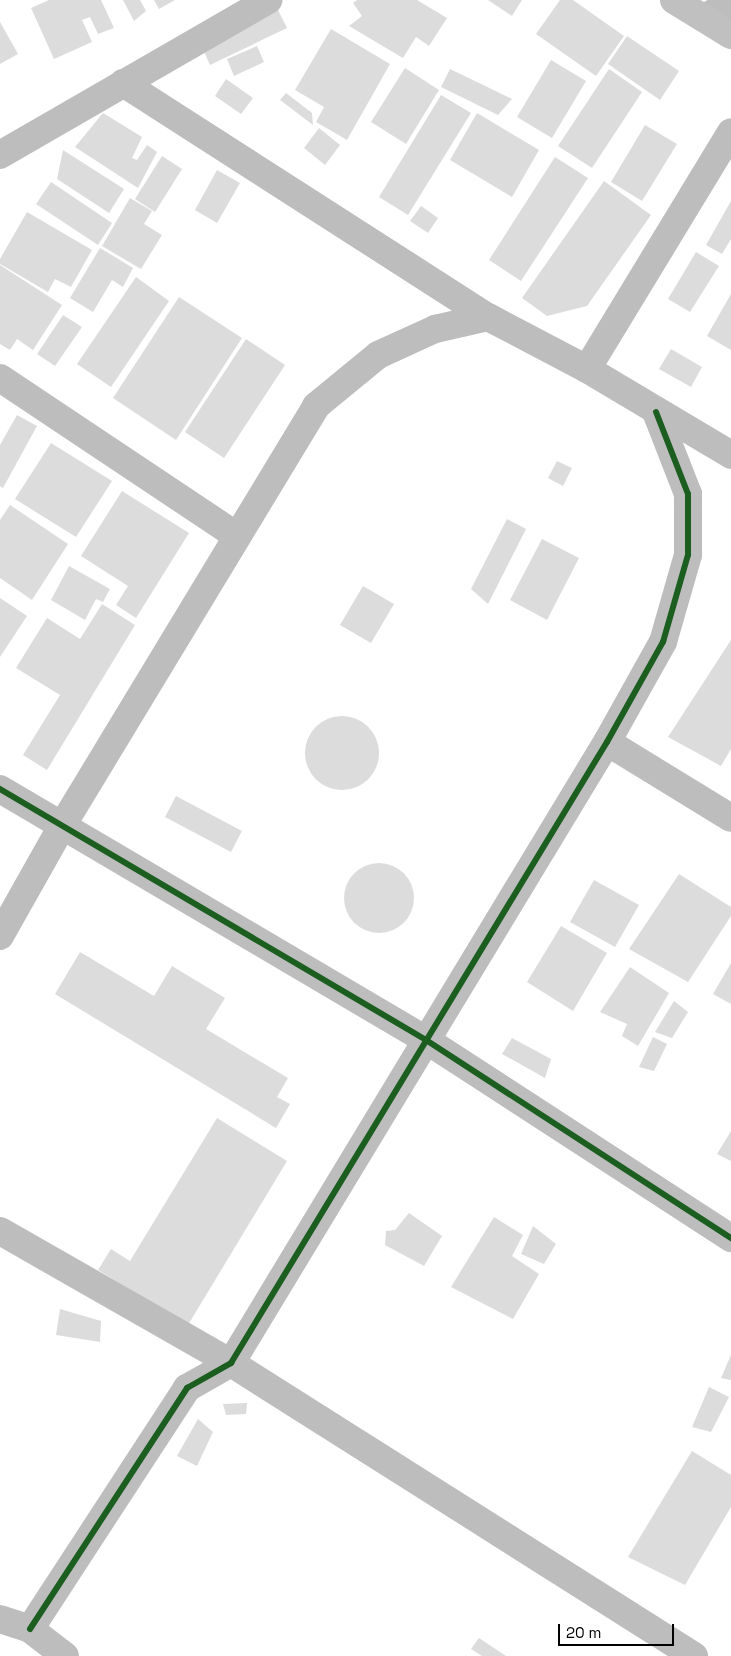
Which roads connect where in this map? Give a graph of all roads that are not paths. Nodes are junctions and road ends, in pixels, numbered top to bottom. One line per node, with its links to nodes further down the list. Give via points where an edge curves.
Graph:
1 (268, 0): 6 (street)
2 (674, 0): 4 (street)
3 (731, 3): 4 (street)
4 (704, 18): 5 (street)
5 (731, 35)
6 (123, 83): 8 (street); 9 (street)
7 (731, 132): 10 (street)
8 (0, 155)
9 (488, 317): 10 (street); 14 (street, via 435,329 378,355 316,406)
10 (587, 370): 12 (street)
11 (0, 378): 14 (street)
12 (656, 412): 13 (street); 15 (street, via 688,494 688,555 663,642)
13 (731, 455)
14 (237, 536): 18 (street)
15 (607, 742): 17 (street); 20 (street)
16 (0, 789): 18 (street)
17 (731, 818)
18 (62, 826): 19 (street); 20 (street)
19 (0, 936)
20 (426, 1040): 22 (street); 23 (street)
21 (0, 1230): 23 (street)
22 (731, 1238)
23 (231, 1362): 25 (street, via 187,1388); 27 (street)
24 (0, 1619): 25 (street)
25 (30, 1630): 26 (street)
26 (65, 1656)
27 (694, 1656)

